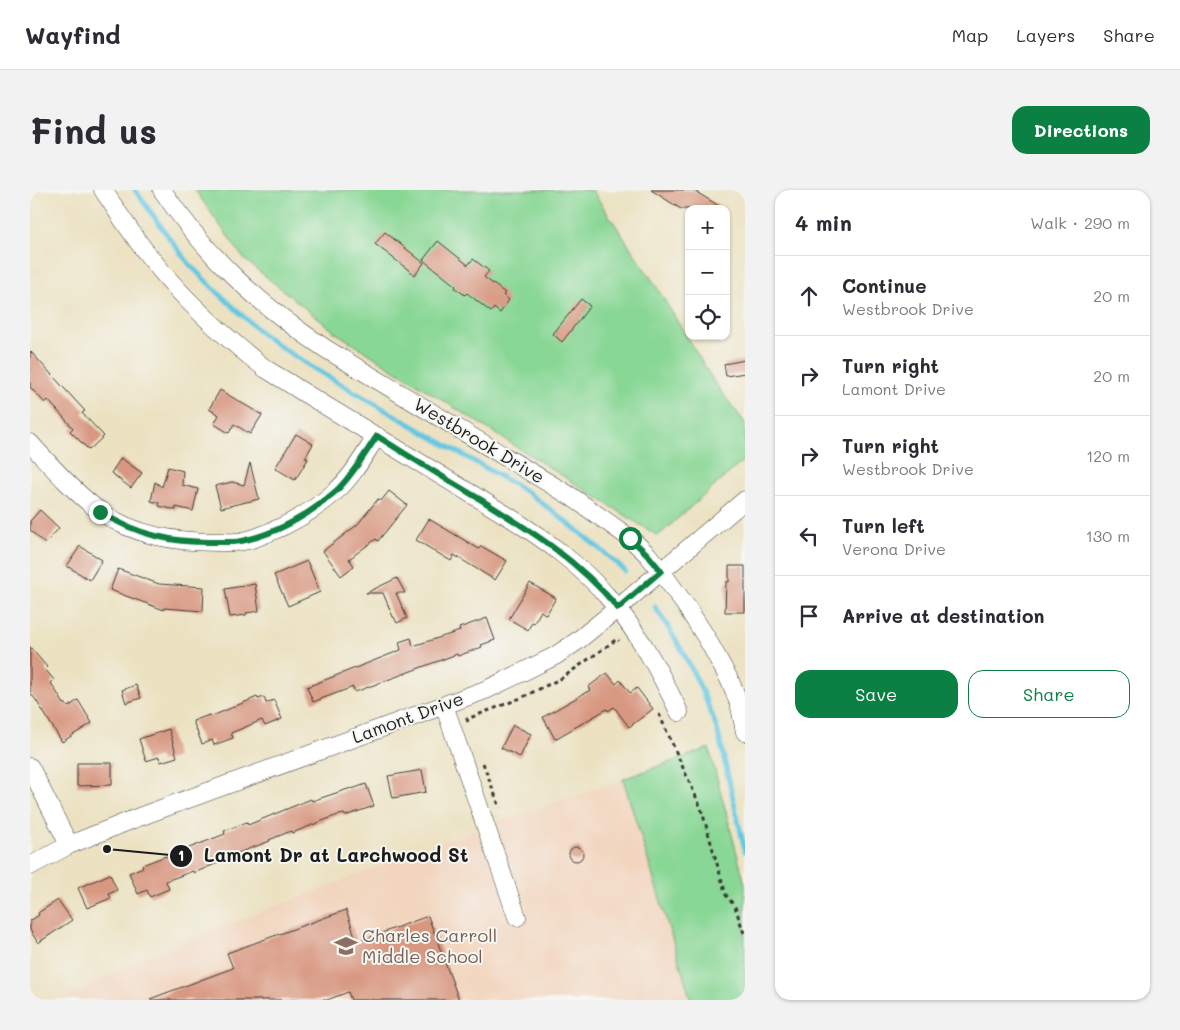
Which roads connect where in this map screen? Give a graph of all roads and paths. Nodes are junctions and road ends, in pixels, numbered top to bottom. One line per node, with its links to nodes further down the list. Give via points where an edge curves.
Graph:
1 (103, 190): 3 (street, via 148,256 220,330 267,369)
2 (162, 190): 6 (street, Westbrook Drive, via 226,270 289,324 572,497 630,538)
3 (377, 436): 4 (street, via 348,478 318,506 276,530 231,542 160,538 113,519 100,512); 7 (street, via 540,537 592,579)
4 (30, 443)
5 (745, 500): 6 (street, Lamont Drive)
6 (661, 571): 7 (street, Lamont Drive); 12 (street, Westbrook Drive, via 728,677)
7 (618, 608): 9 (street, Lamont Drive, via 555,656 488,689); 11 (street, via 659,671)
8 (623, 647): 13 (path, via 618,639 562,678 467,719)
9 (444, 705): 17 (street, Lamont Drive); 19 (street)
10 (657, 708): 20 (path, via 701,808 726,895 735,907)
11 (679, 712)
12 (744, 723)
13 (470, 728)
14 (480, 755): 16 (path)
15 (30, 767): 17 (street)
16 (500, 808)
17 (69, 845): 18 (street, Lamont Drive)
18 (30, 866)
19 (517, 917)
20 (745, 936)

